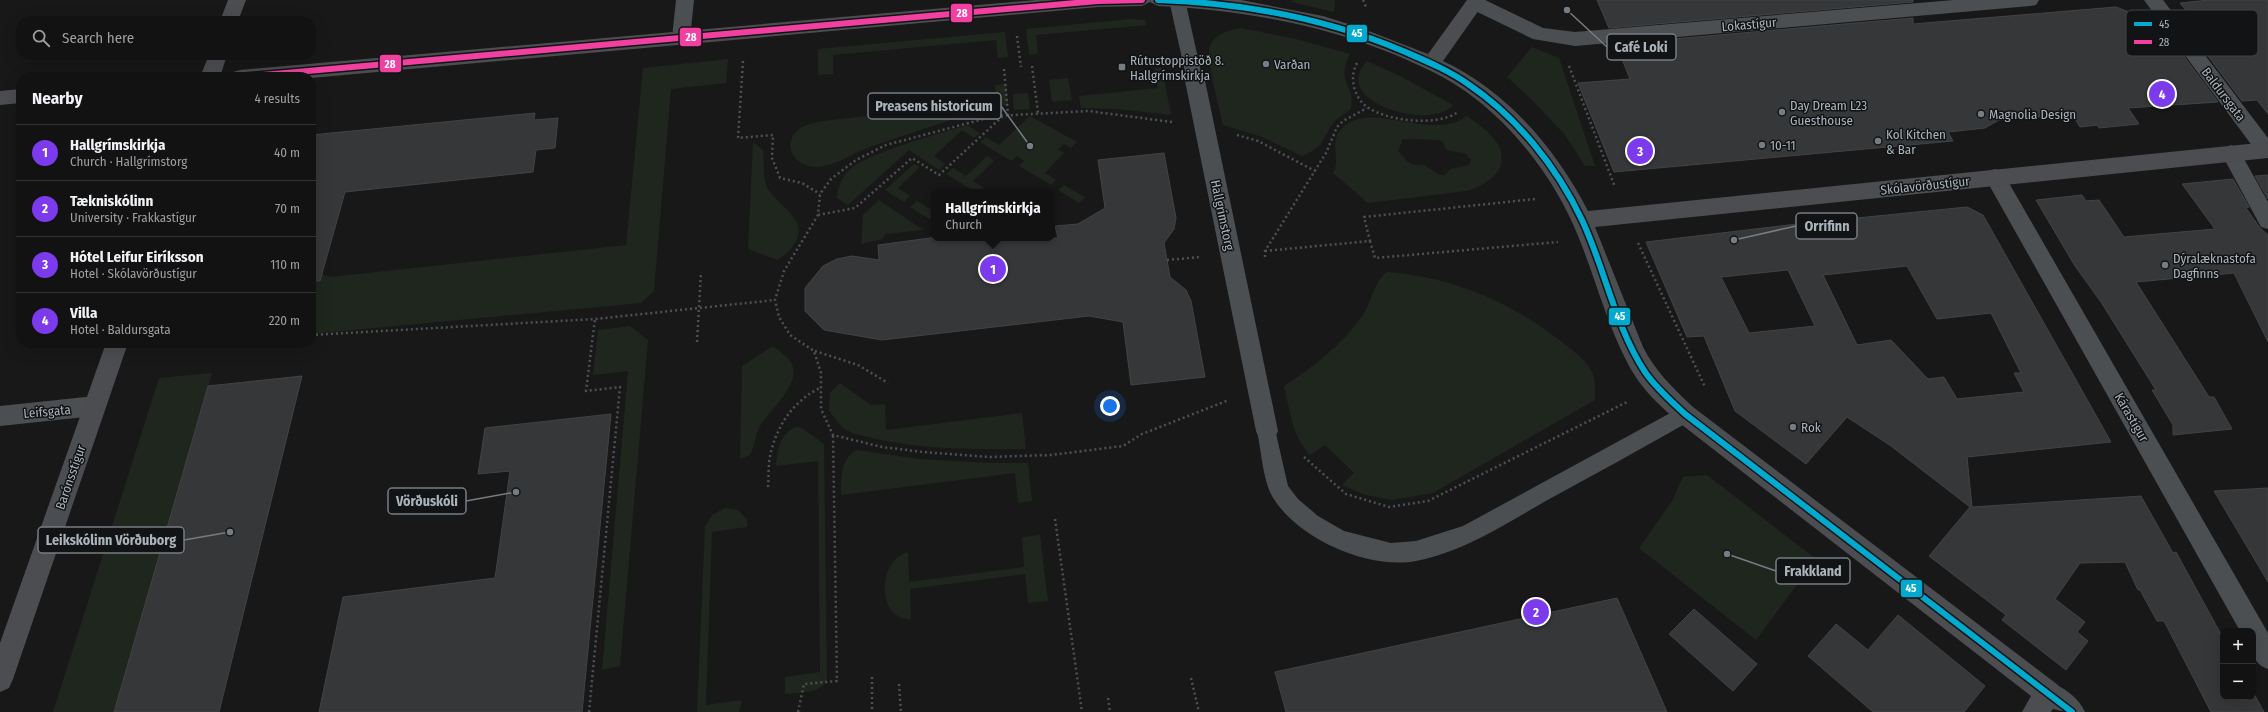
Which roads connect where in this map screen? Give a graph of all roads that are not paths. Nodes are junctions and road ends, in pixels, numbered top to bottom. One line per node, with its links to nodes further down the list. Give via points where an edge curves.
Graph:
1 (237, 0): 10 (street)
2 (685, 0): 11 (street)
3 (1142, 0): 11 (street, via 1098,1)
4 (1158, 0): 5 (street)
5 (1177, 0): 14 (street, via 1272,11 1375,39); 17 (lane, Hallgrímstorg)
6 (2030, 0): 8 (street, Lokastígur, via 1575,39 1540,34)
7 (2153, 0): 9 (street, Baldursgata)
8 (1476, 1): 14 (street)
9 (2161, 10)
10 (231, 16)
11 (681, 38): 16 (street)
12 (2196, 56): 20 (street, Baldursgata)
13 (216, 60): 15 (street)
14 (1431, 63): 23 (street, via 1477,90 1513,122 1562,185)
15 (212, 72)
16 (297, 72)
17 (1194, 76): 29 (street, Hallgrímstorg)
18 (16, 96): 19 (street)
19 (0, 98)
20 (2267, 150): 21 (street, Skólavörðustígur)
21 (2231, 153): 22 (street, Skólavörðustígur); 24 (street)
22 (1995, 177): 23 (street, Skólavörðustígur); 30 (street, Kárastígur)
23 (1582, 220): 27 (street, via 1642,366)
24 (2268, 221)
25 (115, 348): 26 (street, Barónsstígur)
26 (95, 406): 28 (street, Leifsgata); 31 (street, Barónsstígur)
27 (1685, 414): 29 (lane, via 1468,534 1416,551 1391,553 1338,539 1311,523 1291,506 1279,489); 32 (street)
28 (0, 416)
29 (1267, 431)
30 (2268, 656)
31 (0, 679)
32 (2042, 703): 33 (street)
33 (2072, 712)

